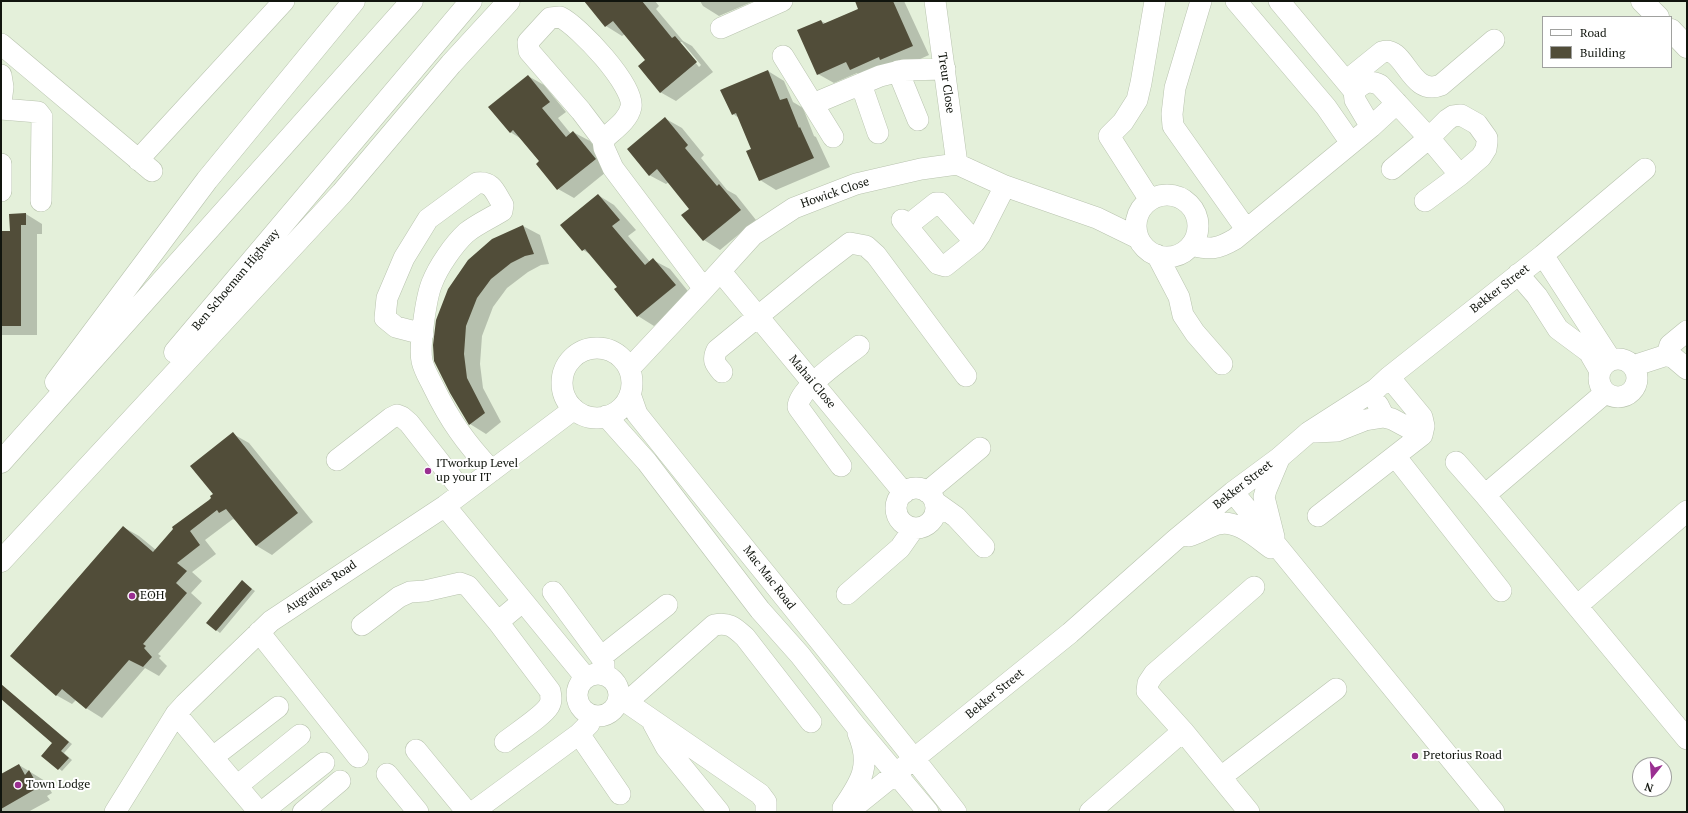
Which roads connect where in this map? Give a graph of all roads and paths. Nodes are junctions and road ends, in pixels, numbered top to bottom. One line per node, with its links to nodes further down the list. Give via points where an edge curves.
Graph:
1 (284, 1): 18 (street, via 145,165)
2 (354, 1): 81 (main road, via 207,180)
3 (412, 1): 85 (main road)
4 (471, 1): 101 (main road, Ben Schoeman Highway)
5 (505, 1): 21 (main road)
6 (509, 1): 21 (main road)
7 (782, 1): 15 (street)
8 (935, 1): 22 (street, Treur Close)
9 (1155, 1): 47 (street, via 1137,100 1123,122 1109,136)
10 (1201, 1): 49 (street, via 1175,88 1173,126)
11 (1236, 1): 37 (street, via 1326,107)
12 (1279, 1): 26 (street)
13 (1642, 1): 14 (main road)
14 (1657, 16)
15 (721, 28)
16 (1672, 31): 19 (main road)
17 (1494, 40): 26 (street, via 1436,87 1422,84 1412,76 1393,52 1388,50 1382,52)
18 (1, 44)
19 (1687, 47)
20 (783, 56): 29 (street)
21 (451, 64): 101 (main road, via 342,193)
22 (945, 70): 23 (street); 39 (street, Treur Close)
23 (898, 72): 25 (street); 31 (street)
24 (1, 75): 27 (street)
25 (861, 84): 29 (street); 33 (street)
26 (1350, 86): 28 (street, via 1374,82); 32 (street)
27 (1, 103)
28 (1397, 103): 32 (street); 35 (street)
29 (813, 104): 34 (street)
30 (1, 109): 46 (street, via 38,112 42,117)
31 (918, 120)
32 (1371, 127): 37 (street)
33 (878, 133)
34 (833, 137)
35 (1429, 138): 40 (street); 42 (street); 42 (street, via 1453,116 1461,115 1477,124 1487,138 1486,149 1481,157)
36 (603, 140): 36 (street, via 529,51 528,42 550,18 560,17 579,30 614,70 627,91 631,106 628,116); 57 (street, via 613,168)
37 (1351, 143): 49 (street)
38 (1, 164): 44 (street)
39 (957, 164): 43 (street); 55 (street, Howick Close, via 921,169 856,184 794,208 753,235)
40 (1392, 169)
41 (1645, 169): 54 (street, Bekker Street)
42 (1460, 175): 45 (street)
43 (1005, 186): 48 (street); 51 (street)
44 (1, 191)
45 (1425, 201)
46 (41, 202)
47 (1145, 206): 48 (street); 50 (street, via 1136,225); 52 (street, via 1164,195 1178,197 1190,205 1197,218 1198,232)
48 (1097, 218): 50 (street)
49 (1246, 229): 52 (street, via 1235,239 1216,248)
50 (1138, 238): 53 (street, via 1146,249)
51 (974, 242): 51 (street, via 940,203 904,223 942,266)
52 (1187, 249): 53 (street, via 1170,257); 58 (street)
53 (1157, 255): 58 (street)
54 (1544, 255): 56 (street, Bekker Street); 65 (street)
55 (720, 272): 57 (street, Howick Close); 59 (street, Mahai Close)
56 (1518, 274): 65 (street, via 1537,296 1558,329); 72 (street, Bekker Street)
57 (704, 289): 67 (street, Howick Close)
58 (1179, 297): 64 (street, via 1183,315)
59 (757, 316): 69 (street, via 717,350 714,363); 70 (street, via 850,243 866,246 887,268); 71 (street, Mahai Close)
60 (1687, 330): 63 (street, via 1670,345)
61 (423, 334): 61 (street, via 431,284 438,272 454,247 467,233 502,210 503,205 489,184 477,184 428,219 404,258 387,298 385,318 396,327); 88 (street, via 422,361 446,413 468,445)
62 (859, 346): 71 (street)
63 (1667, 355): 66 (street); 68 (street)
64 (1222, 364)
65 (1605, 365): 66 (street, via 1619,358); 73 (street, via 1598,379)
66 (1633, 366): 73 (street, via 1637,382 1631,392 1620,398)
67 (629, 369): 74 (street, via 632,383); 75 (street, via 616,353 605,349 593,348 572,357 565,367 562,390)
68 (1687, 369)
69 (722, 372)
70 (966, 376)
71 (812, 383): 87 (street, via 799,398 798,407); 91 (street, Mahai Close)
72 (1383, 383): 77 (street, via 1378,404); 78 (street, Bekker Street); 79 (street, via 1422,417)
73 (1605, 393): 92 (street)
74 (630, 394): 76 (street, via 621,408); 105 (street, Mac Mac Road, via 637,414)
75 (574, 409): 76 (street, via 583,415); 88 (street, Augrabies Road)
76 (606, 416): 110 (street, via 647,462)
77 (1384, 417): 78 (street, via 1364,420 1337,430); 79 (street)
78 (1309, 432): 83 (street, Bekker Street)
79 (1422, 435): 82 (street)
80 (980, 448): 93 (street)
81 (1, 455)
82 (1395, 456): 96 (street); 103 (street)
83 (1279, 458): 90 (street, Bekker Street); 100 (street, via 1264,497)
84 (337, 460): 89 (street, via 397,415 409,423)
85 (1, 462)
86 (1456, 462): 92 (street)
87 (841, 466)
88 (492, 471): 89 (street, Augrabies Road)
89 (464, 492): 94 (street, Augrabies Road)
90 (1233, 492): 98 (street, Bekker Street); 100 (street)
91 (904, 493): 93 (street, via 915,489); 97 (street, via 898,499 897,514 906,526)
92 (1485, 495): 109 (street)
93 (931, 497): 97 (street, via 936,510 934,518 922,528); 99 (street, via 956,517)
94 (445, 506): 107 (street); 113 (street, Augrabies Road, via 271,621)
95 (1687, 511): 109 (street)
96 (1318, 516)
97 (914, 528): 106 (street, via 900,548)
98 (1175, 540): 100 (street, via 1226,523 1236,525); 131 (street, Bekker Street, via 1070,633)
99 (984, 548)
100 (1281, 550): 154 (street)
101 (1, 560)
102 (1254, 587): 123 (street, via 1154,674 1148,683 1147,691)
103 (1501, 591)
104 (553, 592): 114 (street)
105 (782, 594): 110 (street); 131 (street, Mac Mac Road)
106 (847, 594)
107 (522, 602): 111 (street); 114 (street)
108 (667, 605): 114 (street)
109 (1577, 606): 126 (street)
110 (760, 610): 122 (street, via 800,655)
111 (498, 622): 112 (street, via 468,586 460,584 410,592 399,597); 127 (street, via 550,691 551,699 541,715)
112 (362, 625)
113 (259, 632): 118 (street, Augrabies Road); 130 (street)
114 (597, 670): 116 (street, via 612,680); 119 (street, via 579,685 577,694 578,704)
115 (1336, 689): 135 (street)
116 (623, 700): 119 (street, via 610,713); 120 (street); 121 (street, via 714,625 724,623 734,627 745,637)
117 (278, 707): 129 (street)
118 (176, 714): 129 (street); 140 (street, Augrabies Road)
119 (592, 716): 124 (street)
120 (651, 719): 147 (street, via 666,747); 148 (street, via 760,794 766,802)
121 (811, 722)
122 (855, 725): 134 (street); 149 (street, via 864,745 864,770 858,787)
123 (1183, 731): 135 (street); 139 (street)
124 (579, 734): 138 (street); 146 (street)
125 (300, 735): 137 (street)
126 (1687, 739)
127 (505, 742)
128 (416, 750): 145 (street)
129 (212, 757): 137 (street)
130 (358, 757)
131 (914, 758): 134 (street, Bekker Street); 152 (street, Mac Mac Road)
132 (324, 763): 142 (street)
133 (387, 774): 144 (street)
134 (895, 774): 150 (street, Bekker Street); 151 (street)
135 (1221, 778): 153 (street)
136 (340, 781): 143 (street)
137 (237, 786): 141 (street)
138 (620, 794)
139 (1102, 808)
140 (115, 812)
141 (259, 812)
142 (262, 812)
143 (303, 812)
144 (418, 812)
145 (467, 812)
146 (473, 812)
147 (719, 812)
148 (766, 812)
149 (840, 812)
150 (848, 812)
151 (928, 812)
152 (956, 812)
153 (1249, 812)
154 (1494, 812)

